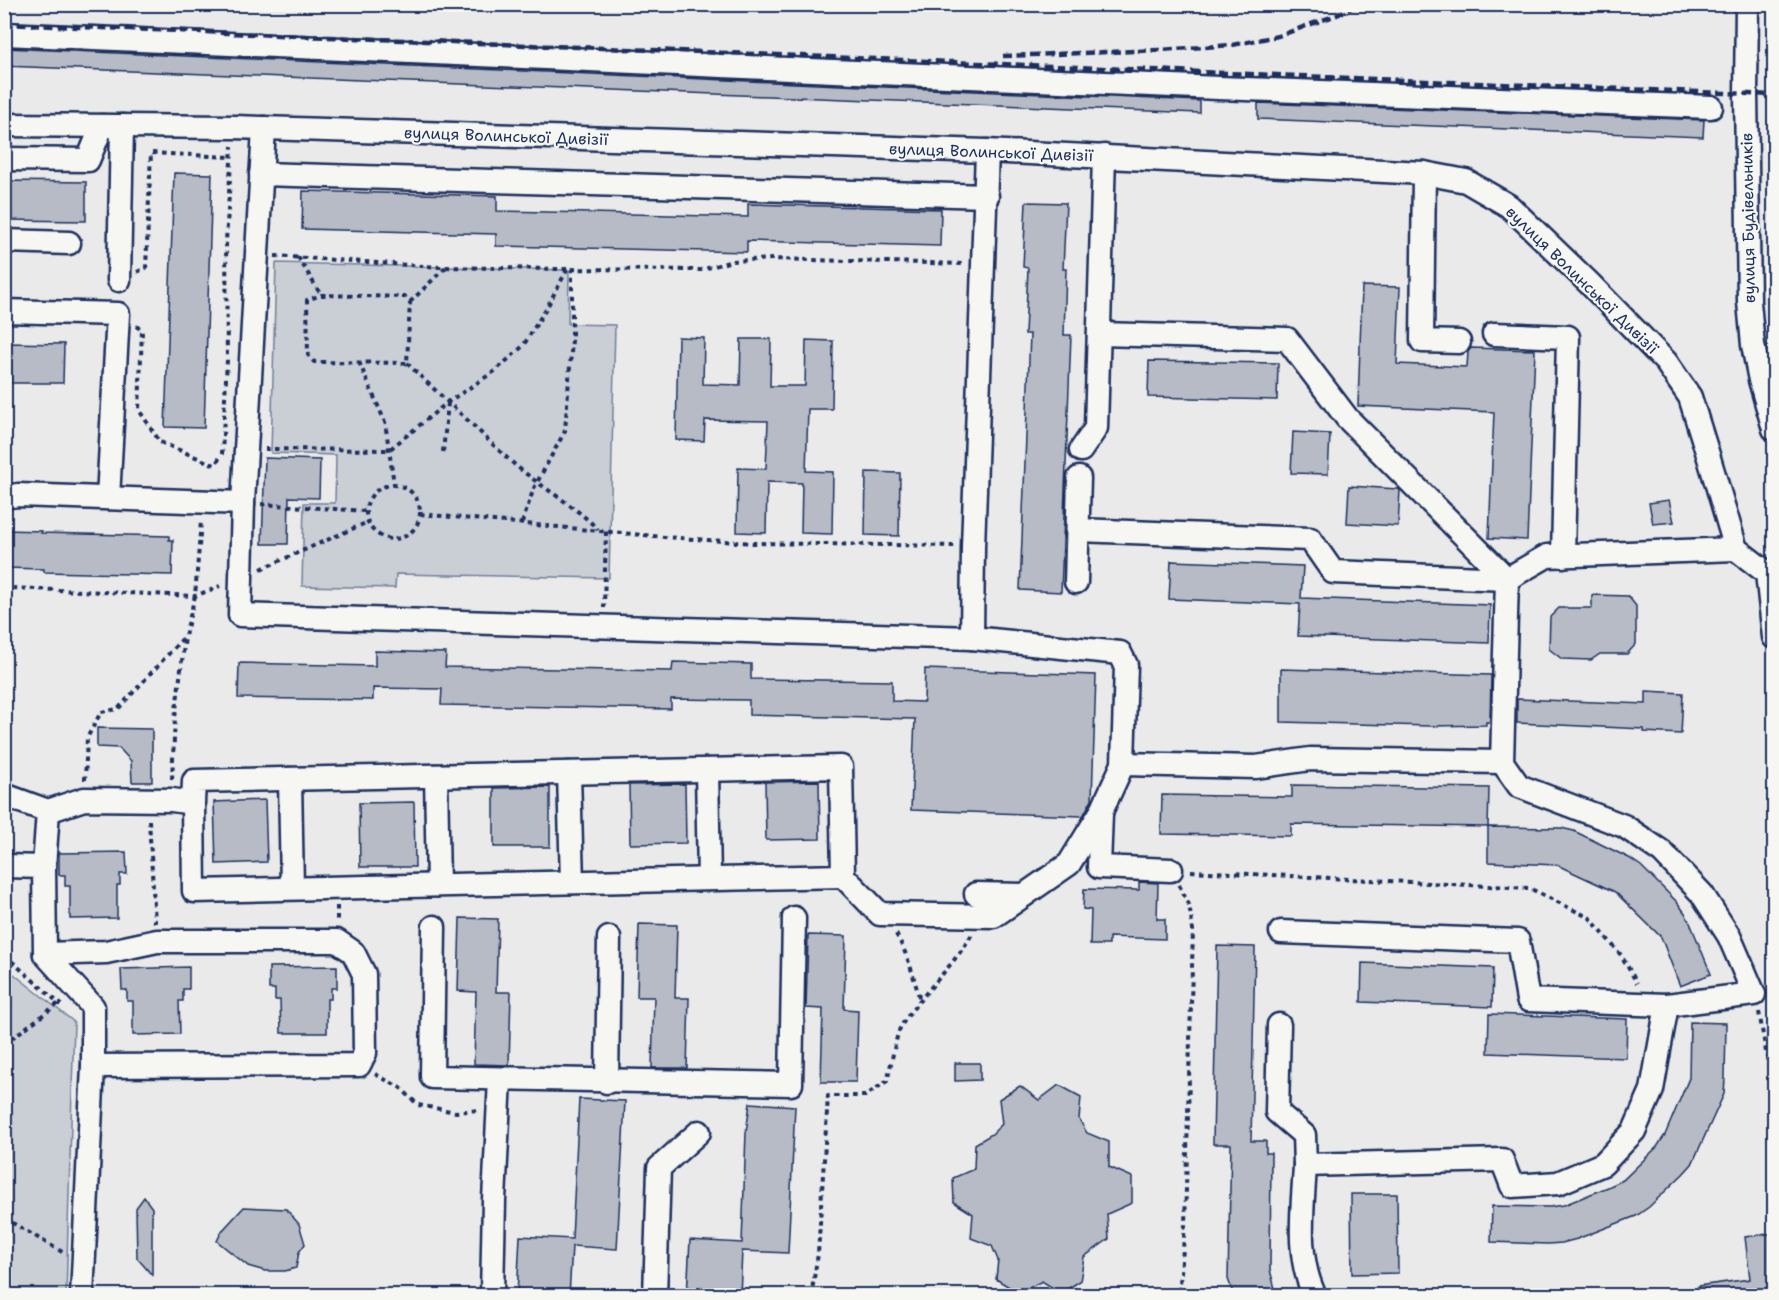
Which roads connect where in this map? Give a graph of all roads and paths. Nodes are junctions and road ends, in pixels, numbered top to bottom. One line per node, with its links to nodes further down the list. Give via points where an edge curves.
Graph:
1 (1747, 4): 33 (street, вулиця Будівельників, via 1749,302 1758,372)
2 (4, 34): 3 (street)
3 (1711, 107)
4 (4, 125): 5 (street, вулиця Волинської Дивізії)
5 (112, 126): 6 (street, вулиця Волинської Дивізії); 11 (street, via 88,160); 22 (street)
6 (234, 127): 7 (street, вулиця Волинської Дивізії); 10 (path)
7 (264, 128): 8 (street, вулиця Волинської Дивізії); 13 (street)
8 (987, 151): 9 (street, вулиця Волинської Дивізії); 14 (street)
9 (1104, 156): 12 (street, вулиця Волинської Дивізії); 26 (street)
10 (231, 157): 22 (path, via 151,153 146,268); 32 (path, via 226,241 228,360 222,454 215,465 160,442)
11 (4, 159)
12 (1424, 173): 28 (street, via 1422,341); 53 (street, вулиця Волинської Дивізії, via 1466,181 1509,206 1666,362 1690,397)
13 (261, 174): 14 (street); 17 (street)
14 (987, 196): 19 (street)
15 (4, 241): 16 (street)
16 (69, 243)
17 (257, 256): 18 (path); 34 (street)
18 (298, 257): 20 (path); 23 (path)
19 (984, 265): 21 (path, via 771,259 732,261 701,270); 52 (street)
20 (446, 267): 21 (path); 24 (path)
21 (570, 269): 31 (path, via 524,346); 39 (path, via 572,340 565,431)
22 (119, 280)
23 (321, 295): 24 (path, via 405,297); 29 (path, via 307,300 308,355 314,362)
24 (410, 302): 30 (path)
25 (4, 311): 42 (street, via 118,314)
26 (1099, 334): 36 (street, via 1096,428); 57 (street, via 1287,339 1347,418)
27 (1494, 334): 54 (street, via 1568,337)
28 (1459, 342)
29 (359, 362): 30 (path); 35 (path, via 385,422)
30 (407, 363): 31 (path)
31 (448, 402): 35 (path); 37 (path); 39 (path)
32 (139, 410)
33 (1774, 429)
34 (246, 448): 35 (path); 44 (street)
35 (389, 450): 40 (path)
36 (1081, 450)
37 (443, 452)
38 (1079, 478): 50 (street)
39 (537, 482): 48 (path); 49 (path)
40 (394, 484): 45 (path, via 371,495); 46 (path, via 410,491 420,505)
41 (4, 497): 42 (street)
42 (108, 498): 43 (street)
43 (203, 502): 44 (street); 60 (path)
44 (243, 503): 45 (path); 56 (street)
45 (365, 512): 47 (path)
46 (420, 514): 47 (path, via 414,530 400,538 383,538); 48 (path)
47 (368, 522): 56 (path)
48 (522, 524): 49 (path)
49 (598, 530): 51 (path)
50 (1078, 530): 57 (street, via 1310,539 1333,572); 58 (street)
51 (606, 531): 52 (path, via 753,543); 61 (path)
52 (973, 547): 63 (street)
53 (1736, 549): 54 (street); 55 (street)
54 (1563, 555): 57 (street, via 1547,555)
55 (1771, 569): 64 (street)
56 (241, 577): 60 (path); 61 (street, via 240,615)
57 (1507, 579): 65 (street)
58 (1076, 582)
59 (4, 590): 60 (path)
60 (195, 596): 62 (path)
61 (604, 626): 63 (street)
62 (185, 636): 72 (path, via 118,709 101,712 87,738); 74 (path, via 175,718)
63 (972, 638): 66 (street, via 1120,653 1126,665)
64 (1774, 638)
65 (1502, 762): 66 (street, via 1310,759 1256,767); 97 (street, via 1519,786 1624,826 1662,852 1702,894 1729,936)
66 (1123, 765): 76 (street)
67 (707, 770): 68 (street); 80 (street, via 841,767); 81 (street)
68 (569, 773): 69 (street); 82 (street)
69 (436, 776): 70 (street); 83 (street)
70 (290, 779): 74 (street, via 194,781); 84 (street)
71 (4, 795): 75 (street)
72 (84, 799): 73 (street); 75 (street)
73 (147, 801): 74 (street); 93 (path)
74 (182, 801): 84 (street, via 194,891)
75 (48, 811): 78 (street)
76 (1101, 812): 79 (street, via 1099,867); 86 (street, via 1068,864 994,916)
77 (4, 866): 78 (street)
78 (44, 867): 95 (street)
79 (1171, 870): 100 (path, via 1529,888 1590,918)
80 (843, 876): 81 (street); 88 (street, via 880,914)
81 (709, 879): 82 (street)
82 (572, 882): 83 (street)
83 (438, 885): 85 (street)
84 (292, 888): 85 (street)
85 (337, 888): 94 (path)
86 (979, 905): 88 (street); 98 (path, via 966,944)
87 (1189, 905): 118 (path, via 1193,930 1185,1225)
88 (887, 914): 98 (path, via 906,951)
89 (794, 918): 107 (street, via 791,1084)
90 (434, 927): 106 (street, via 432,1077)
91 (1281, 932): 100 (street, via 1518,941 1528,1000)
92 (609, 938): 107 (street)
93 (156, 941): 94 (street); 95 (street, via 106,952)
94 (337, 941): 104 (street, via 353,952 364,974 365,1053)
95 (45, 954): 105 (street, via 93,1007)
96 (4, 958): 99 (path)
97 (1754, 994): 100 (street); 108 (path)
98 (920, 1001): 117 (path, via 900,1028 887,1081 865,1096 828,1096 818,1254)
99 (59, 1003): 101 (path); 103 (path)
100 (1658, 1005): 111 (street, via 1652,1090 1634,1131 1603,1164 1558,1183 1512,1186 1502,1160)
101 (65, 1009)
102 (1279, 1025): 111 (street, via 1277,1112 1304,1135)
103 (4, 1044)
104 (358, 1065): 105 (street); 109 (path, via 402,1088 418,1105 456,1112)
105 (93, 1066): 114 (street)
106 (500, 1079): 107 (street); 115 (street)
107 (607, 1082)
108 (1774, 1097)
109 (480, 1110)
110 (699, 1132): 116 (street, via 659,1168)
111 (1305, 1165): 119 (street, via 1303,1260)
112 (4, 1218): 113 (path)
113 (72, 1258)
114 (82, 1296)
115 (492, 1296)
116 (655, 1296)
117 (811, 1296)
118 (1179, 1296)
119 (1314, 1296)

